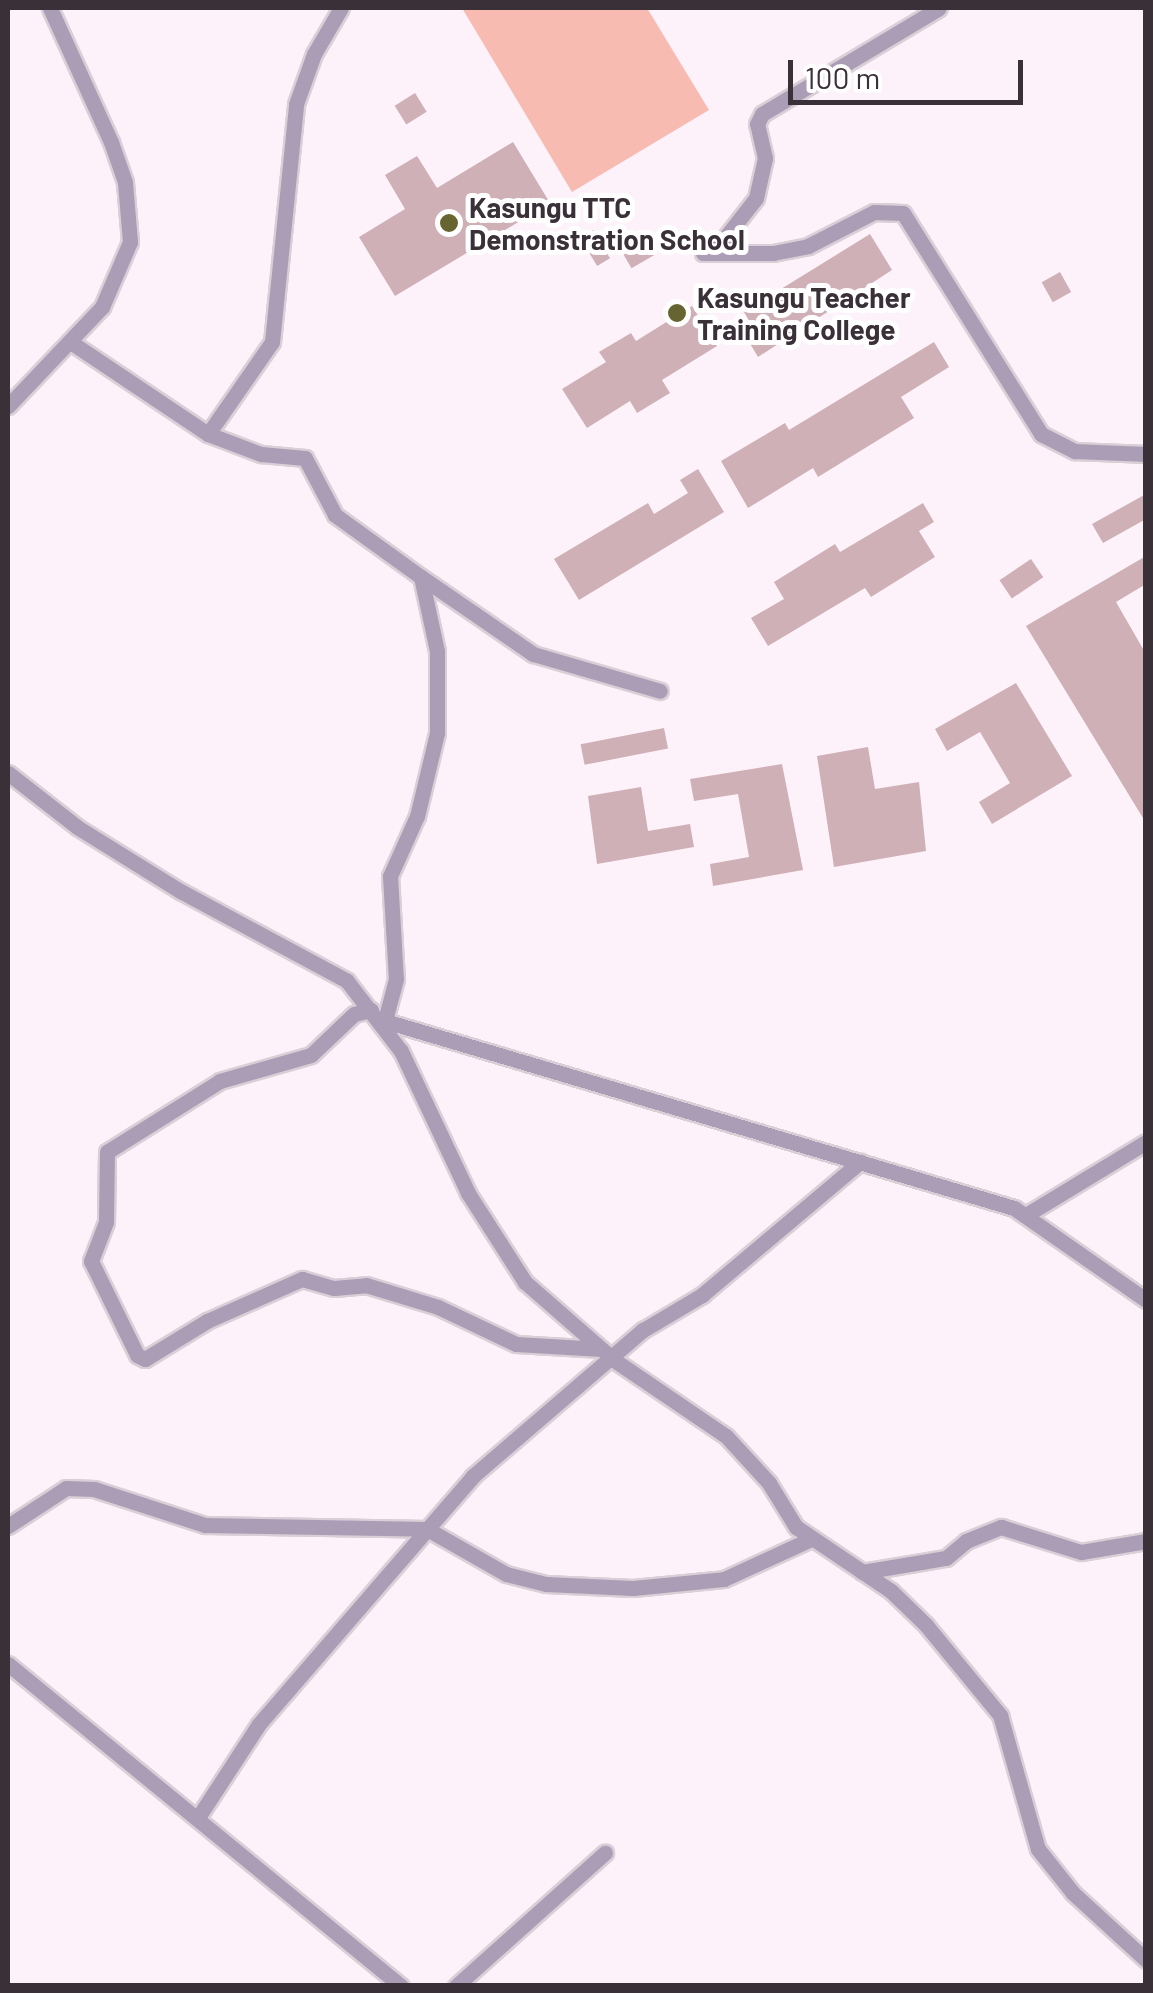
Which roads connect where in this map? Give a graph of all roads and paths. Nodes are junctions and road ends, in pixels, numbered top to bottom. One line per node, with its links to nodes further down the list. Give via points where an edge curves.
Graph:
1 (50, 8): 4 (street, via 111,142 131,217 115,286)
2 (342, 8): 6 (street, via 314,54 296,104 272,342)
3 (940, 8): 7 (street, via 762,114 756,124 765,158 756,198 724,239 703,253 774,253 808,246 874,212 903,213 1042,434 1075,451)
4 (72, 343): 5 (street); 6 (street)
5 (8, 406)
6 (208, 434): 8 (street, via 261,454 305,458 335,515)
7 (1146, 454)
8 (421, 576): 9 (street, via 533,654); 12 (street, via 437,650 438,733 417,816 390,876 396,979)
9 (660, 691)
10 (8, 772): 11 (street, via 77,827 182,892 339,974)
11 (371, 1010): 12 (street); 17 (street, via 354,1014 311,1055 220,1081 106,1152 106,1222 92,1261 136,1354 145,1359 207,1321 302,1279 334,1288 366,1286 438,1307 516,1344)
12 (384, 1023): 14 (street); 17 (street, via 501,1252 548,1306)
13 (1146, 1142): 15 (street)
14 (860, 1162): 15 (street); 17 (street, via 702,1295)
15 (1026, 1215): 16 (street)
16 (1146, 1300)
17 (607, 1355): 19 (street, via 498,1452); 20 (street, via 726,1436)
18 (8, 1526): 19 (street, via 66,1488 94,1489 205,1525)
19 (426, 1529): 20 (street, via 506,1574 546,1584 634,1588 724,1579); 24 (street, via 259,1724)
20 (811, 1539): 22 (street)
21 (1146, 1541): 22 (street, via 1081,1552 1000,1528 985,1530 946,1558)
22 (862, 1572): 26 (street, via 892,1591 984,1691 1014,1751 1038,1848 1073,1893)
23 (8, 1664): 24 (street)
24 (199, 1816): 27 (street)
25 (606, 1853): 28 (street)
26 (1146, 1960)
27 (401, 1986)
28 (456, 1986)

